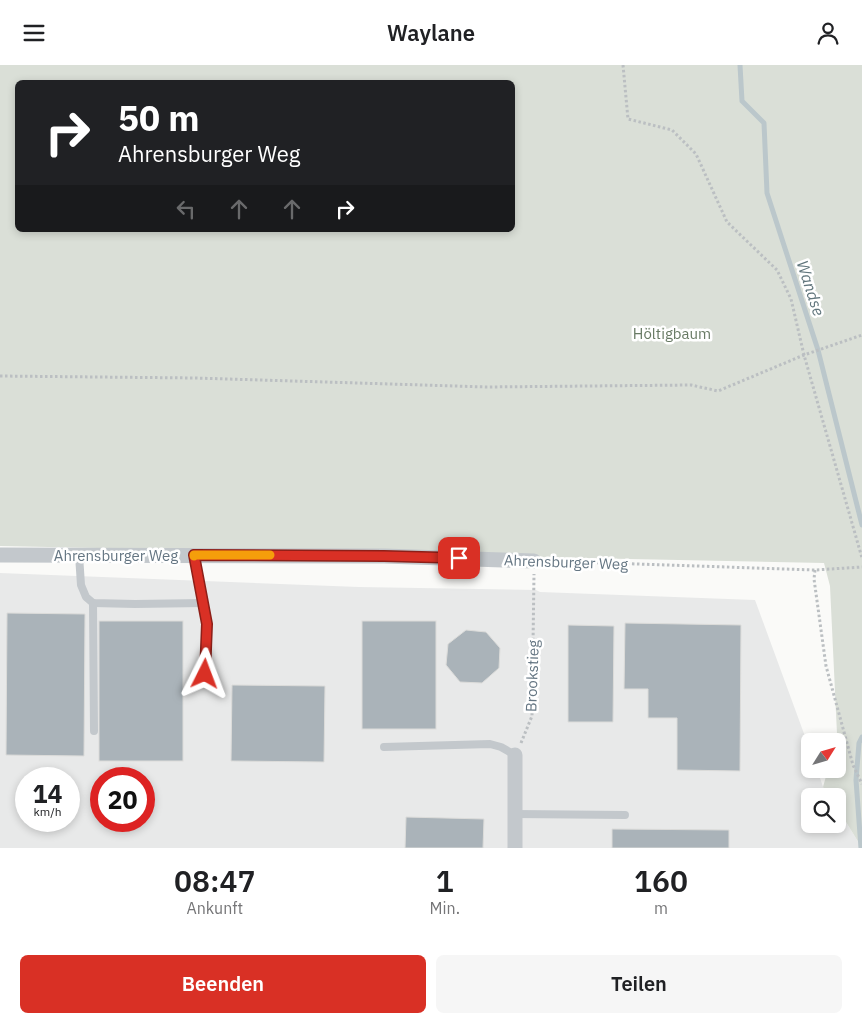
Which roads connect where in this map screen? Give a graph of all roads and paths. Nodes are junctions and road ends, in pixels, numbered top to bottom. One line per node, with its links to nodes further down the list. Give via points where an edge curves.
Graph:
1 (623, 65): 3 (path, via 628,119 672,130 696,154 727,222 777,270 791,299)
2 (862, 335): 3 (path)
3 (804, 355): 4 (path, via 718,391 691,385 486,387); 8 (path)
4 (0, 376)
5 (0, 555): 6 (street, Ahrensburger Weg)
6 (79, 555): 7 (street, Ahrensburger Weg); 12 (lane, via 81,585 86,597)
7 (194, 555): 9 (street, Ahrensburger Weg); 13 (lane)
8 (862, 558)
9 (534, 561): 11 (path, Ahrensburger Weg); 17 (path, Brookstieg, via 532,716)
10 (862, 567): 11 (path, Ahrensburger Weg)
11 (815, 570): 18 (path, via 826,666 853,765)
12 (94, 603): 13 (lane); 15 (lane)
13 (203, 603): 14 (lane, via 207,624)
14 (205, 674)
15 (94, 731)
16 (384, 747): 17 (lane, via 490,744)
17 (515, 755): 19 (street)
18 (862, 784)
19 (515, 815): 20 (lane); 21 (street)
20 (626, 815)
21 (515, 848)

